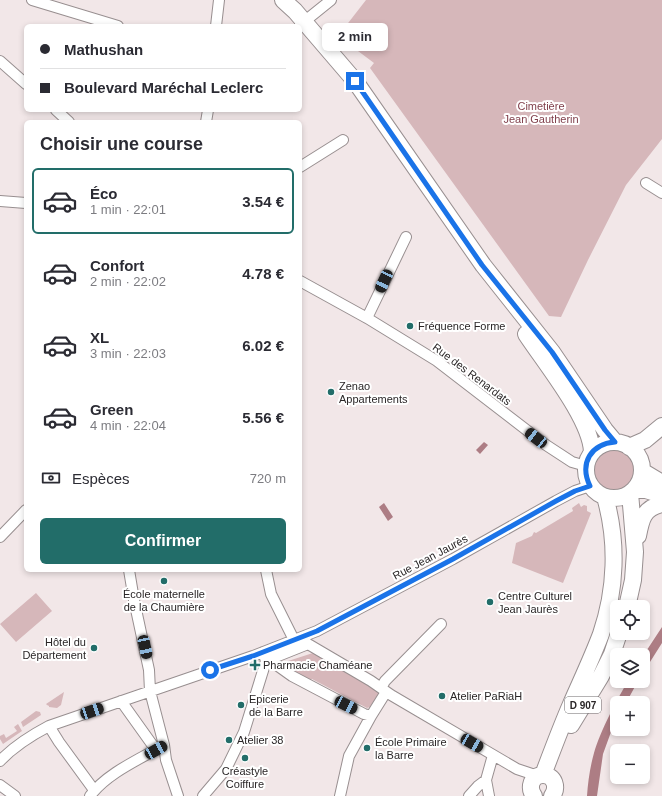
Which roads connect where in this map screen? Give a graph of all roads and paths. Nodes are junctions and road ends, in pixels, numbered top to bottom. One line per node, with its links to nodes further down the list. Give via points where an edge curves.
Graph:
1 (32, 0): 5 (street)
2 (219, 0): 6 (street)
3 (283, 0): 7 (main road)
4 (331, 0): 7 (street)
5 (111, 24)
6 (216, 24)
7 (301, 24)
8 (302, 25): 20 (main road, via 355,81)
9 (0, 61): 10 (street)
10 (24, 82)
11 (58, 112): 12 (street)
12 (67, 120)
13 (343, 140): 14 (street)
14 (302, 166)
15 (646, 182): 16 (street)
16 (662, 193)
17 (0, 201): 18 (street)
18 (24, 203)
19 (406, 237): 22 (street)
20 (482, 265): 25 (main road, via 552,352 605,430); 26 (main road, via 573,403 590,437)
21 (302, 282): 22 (street, Rue des Renardats)
22 (367, 318): 26 (street, Rue des Renardats, via 437,361 572,462)
23 (662, 426): 25 (main road, via 645,440)
24 (662, 432): 27 (main road, via 647,451)
25 (622, 444): 26 (main road, via 607,443 599,446); 27 (main road, via 634,451)
26 (589, 459): 29 (main road, via 587,480)
27 (642, 467): 28 (main road); 30 (main road, via 639,484)
28 (662, 483)
29 (590, 486): 32 (main road, via 596,493); 42 (street, Rue Jean Jaurès, via 568,495)
30 (632, 492): 31 (main road, via 646,490); 32 (main road, via 613,499); 36 (main road)
31 (662, 495)
32 (605, 497): 56 (main road, D 907, via 612,523 614,547 607,612)
33 (662, 504): 36 (main road, via 651,508 641,519)
34 (24, 512): 35 (street)
35 (0, 537)
36 (635, 552): 39 (main road)
37 (129, 572): 44 (street)
38 (266, 572): 42 (street, via 271,594)
39 (629, 600)
40 (441, 624): 46 (street, via 385,681)
41 (617, 640): 56 (main road, D 907, via 601,676 573,720)
42 (302, 641): 43 (street); 43 (street, via 273,658); 46 (street)
43 (267, 658): 45 (street); 49 (street, via 292,676); 60 (street, via 244,732 226,769)
44 (150, 670): 45 (street); 47 (street)
45 (161, 687): 47 (street)
46 (383, 690): 49 (street); 52 (street)
47 (150, 691): 48 (street); 51 (street)
48 (121, 701): 50 (street); 51 (street)
49 (371, 716): 61 (street, via 349,756)
50 (48, 726): 53 (street, via 18,744); 57 (street)
51 (160, 748): 57 (street, via 120,770); 59 (street)
52 (493, 755): 54 (street); 56 (street)
53 (0, 761)
54 (486, 780): 62 (street); 63 (street)
55 (0, 785): 58 (street)
56 (546, 787)
57 (92, 793)
58 (15, 796)
59 (178, 796)
60 (203, 796)
61 (340, 796)
62 (470, 796)
63 (489, 796)

